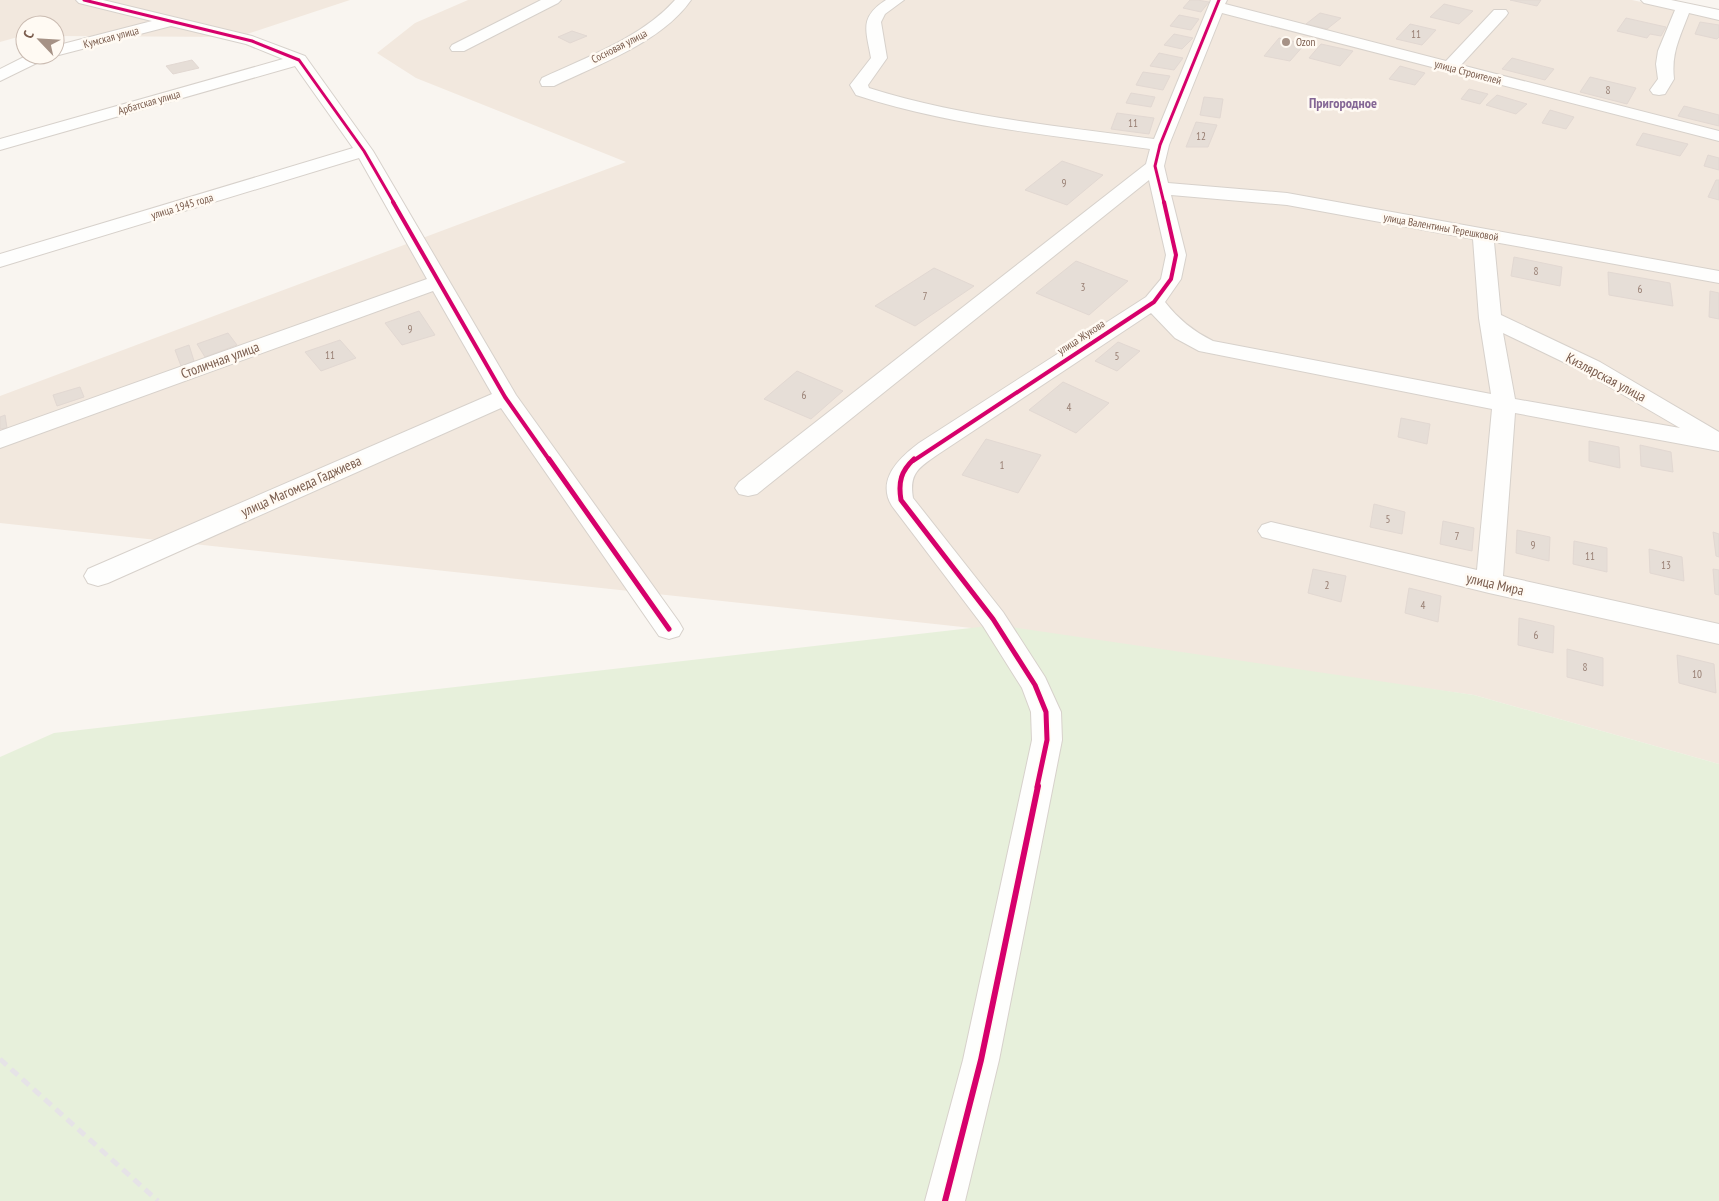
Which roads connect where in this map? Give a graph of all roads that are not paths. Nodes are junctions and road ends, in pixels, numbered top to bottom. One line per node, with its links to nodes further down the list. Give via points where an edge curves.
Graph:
1 (84, 0): 10 (street)
2 (553, 0): 12 (street)
3 (683, 0): 17 (street, Сосновая улица, via 652,29)
4 (896, 0): 21 (street, via 875,16 873,22 879,58 860,85 862,91 906,105 1008,124)
5 (1650, 0): 7 (street)
6 (1218, 4): 15 (street, улица Строителей); 21 (street, улица Жукова)
7 (1684, 8): 9 (street); 18 (street, via 1666,51 1666,80)
8 (1500, 13): 15 (street)
9 (1719, 15)
10 (167, 22): 11 (street, Кумская улица); 13 (street, via 252,41)
11 (65, 48)
12 (458, 48)
13 (299, 60): 20 (street, Арбатская улица); 22 (street)
14 (21, 65): 16 (street)
15 (1449, 67): 19 (street, улица Строителей)
16 (0, 76)
17 (548, 82)
18 (1659, 90)
19 (1719, 136)
20 (0, 144)
21 (1160, 145): 23 (street, улица Жукова)
22 (364, 151): 26 (street, улица 1945 года); 28 (street)
23 (1155, 166): 24 (street, улица Жукова); 35 (street)
24 (1161, 188): 25 (street, улица Валентины Терешковой, via 1287,199); 29 (street, улица Жукова, via 1176,255 1171,279)
25 (1483, 235): 27 (street, улица Валентины Терешковой); 30 (street)
26 (0, 261)
27 (1719, 278)
28 (440, 281): 31 (street); 33 (street, Столичная улица)
29 (1154, 302): 32 (street, via 1172,326 1207,346); 41 (street, улица Жукова, via 928,449 900,476 901,500 993,619 1035,685 1046,712 1047,740 981,1060)
30 (1490, 318): 32 (street); 34 (street, Кизлярская улица, via 1592,367)
31 (505, 397): 37 (street, улица Магомеда Гаджиева); 39 (street)
32 (1504, 404): 34 (street); 38 (street)
33 (0, 440)
34 (1719, 442)
35 (748, 488)
36 (1271, 531): 38 (street, улица Мира)
37 (98, 576)
38 (1489, 583): 40 (street, улица Мира)
39 (669, 629)
40 (1719, 634)
41 (945, 1201)

